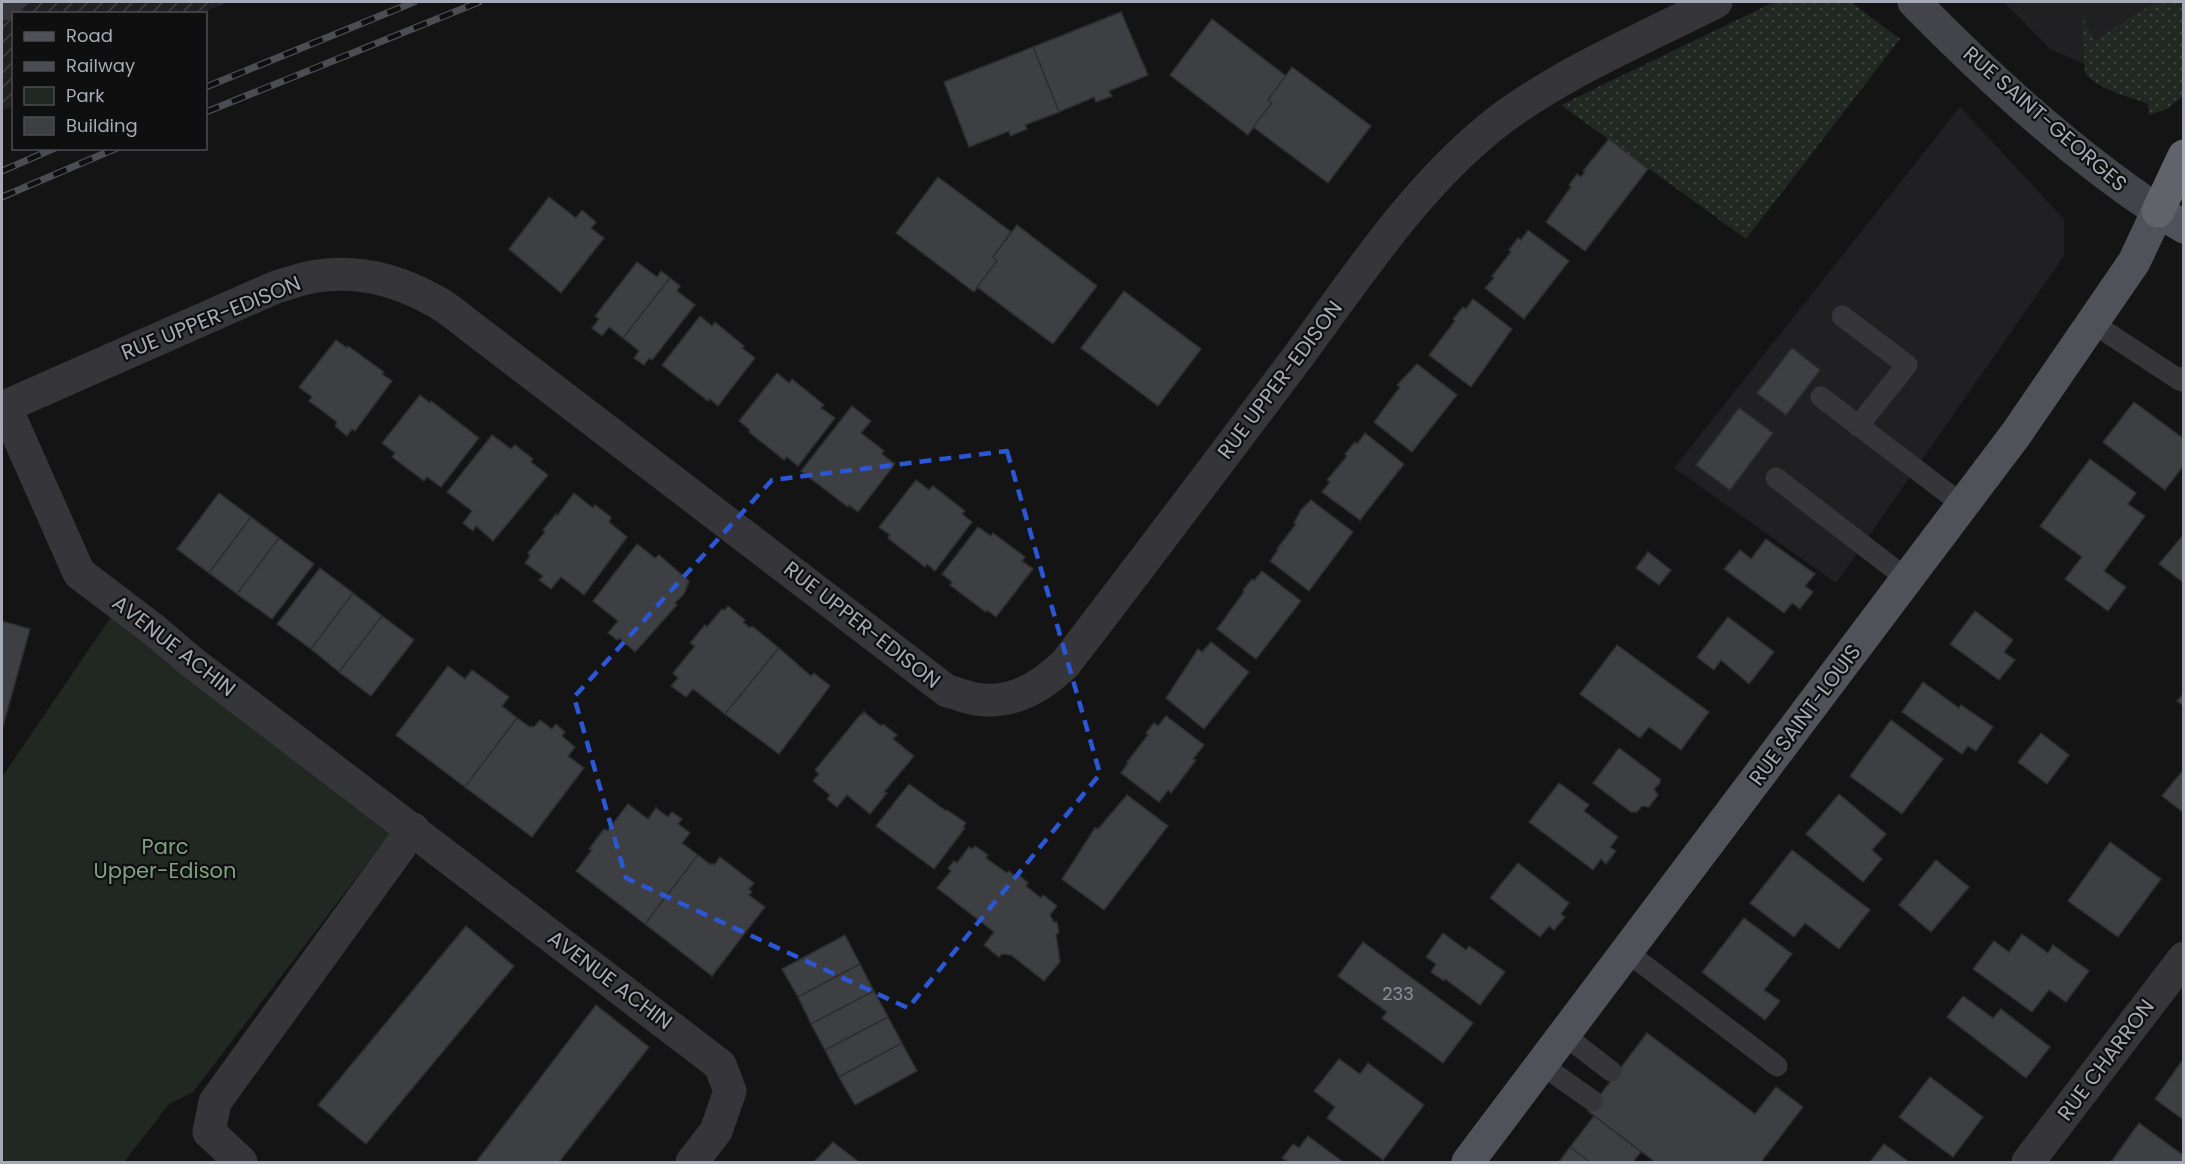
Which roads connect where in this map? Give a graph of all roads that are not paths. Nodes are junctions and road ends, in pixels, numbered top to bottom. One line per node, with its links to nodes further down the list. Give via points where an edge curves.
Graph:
1 (8, 2): 4 (street)
2 (1716, 2): 11 (street, RUE UPPER-EDISON, via 1534,96 1492,126 1437,177 1384,240 1065,664 1031,691 1003,699 976,699 947,691 434,300 390,281 344,274 316,276 276,287)
3 (1914, 2): 6 (street, RUE SAINT-GEORGES, via 2026,109 2096,168)
4 (2, 4)
5 (2184, 156): 6 (highway)
6 (2175, 222): 8 (main road, RUE SAINT-LOUIS, via 2134,262)
7 (1842, 316): 12 (lane, via 1906,365)
8 (2091, 322): 9 (lane, via 2181,381); 14 (main road, RUE SAINT-LOUIS)
9 (2184, 377)
10 (1821, 397): 12 (lane)
11 (3, 407): 16 (street, AVENUE ACHIN, via 79,573)
12 (1858, 426): 14 (lane)
13 (1776, 478): 15 (lane)
14 (1963, 505): 15 (main road, RUE SAINT-LOUIS)
15 (1907, 579): 17 (main road, RUE SAINT-LOUIS)
16 (413, 829): 24 (street, via 215,1102 209,1132); 25 (street, AVENUE ACHIN, via 720,1065 730,1091 716,1131)
17 (1627, 952): 19 (main road, RUE SAINT-LOUIS); 21 (lane)
18 (2184, 958): 27 (street, RUE CHARRON)
19 (1564, 1035): 20 (main road, RUE SAINT-LOUIS); 22 (lane)
20 (1542, 1065): 23 (lane); 26 (main road, RUE SAINT-LOUIS)
21 (1777, 1066)
22 (1611, 1071)
23 (1593, 1101)
24 (240, 1162)
25 (692, 1162)
26 (1468, 1162)
27 (2028, 1162)

